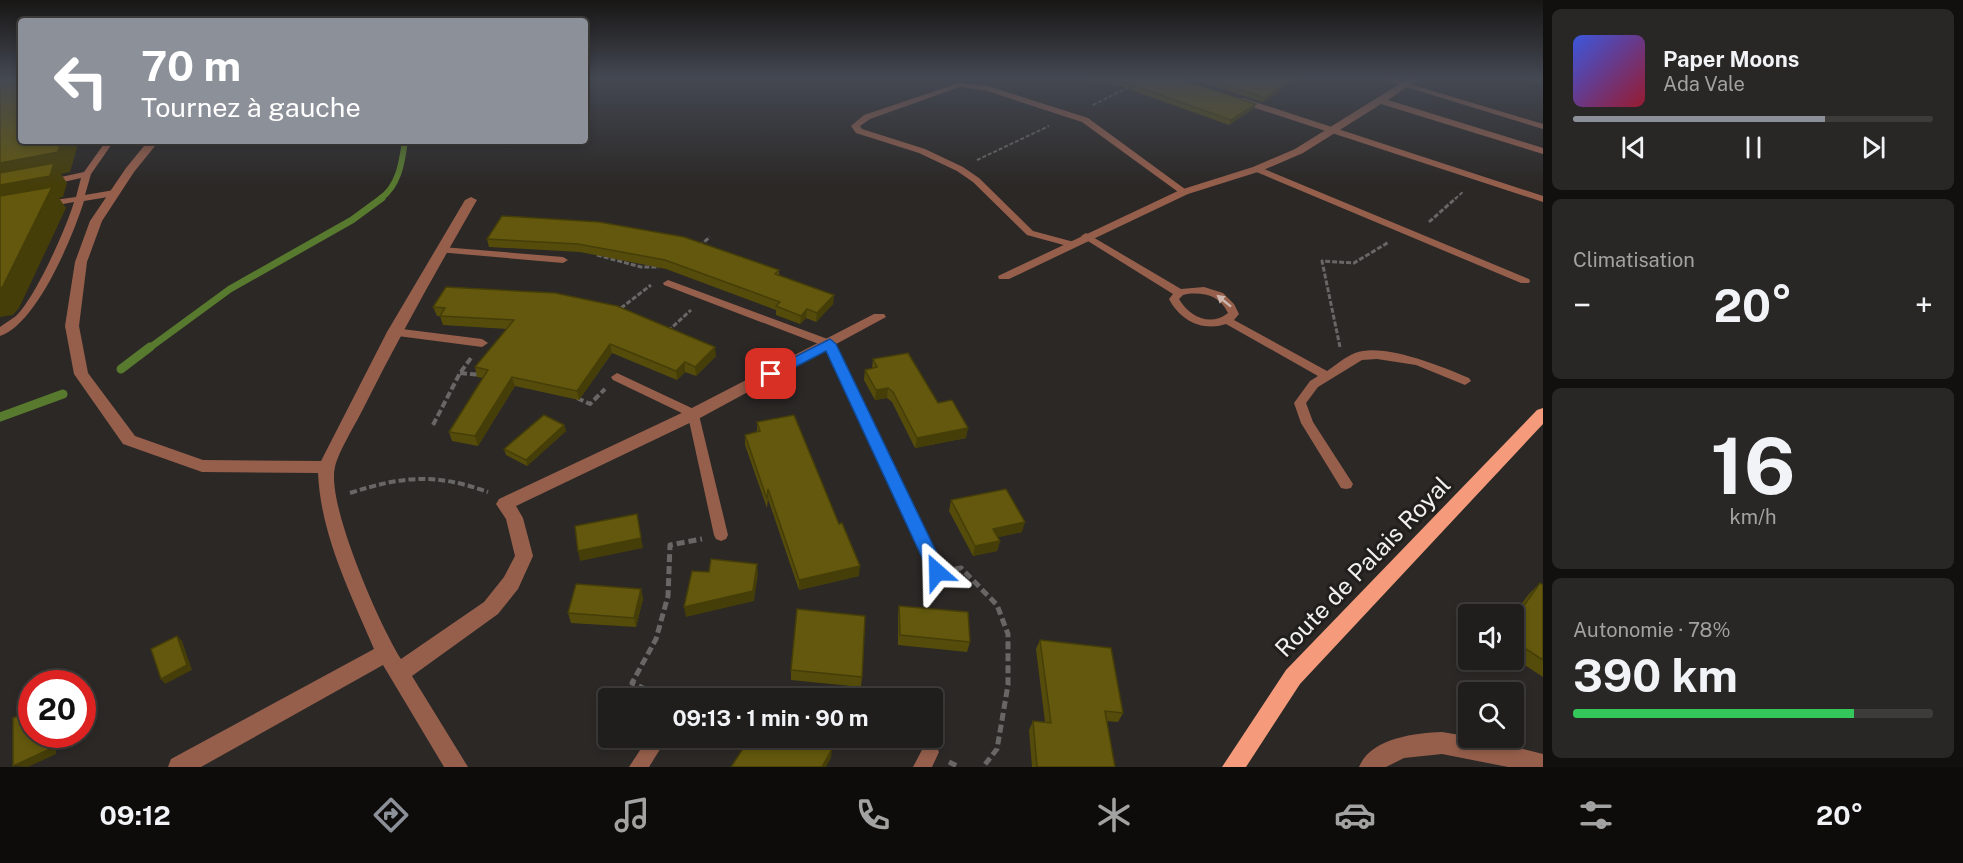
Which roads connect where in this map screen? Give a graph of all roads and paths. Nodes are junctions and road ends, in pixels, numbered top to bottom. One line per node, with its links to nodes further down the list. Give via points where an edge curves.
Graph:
1 (876, 114): 22 (lane, via 855,126 859,131 922,151 960,169 1030,232)
2 (1066, 114): 15 (lane, via 1085,120)
3 (1280, 114): 8 (lane)
4 (1357, 114): 8 (street)
5 (1423, 114): 11 (street)
6 (1500, 114): 7 (lane)
7 (1543, 127)
8 (1331, 131): 12 (street, via 1299,151); 18 (lane)
9 (108, 144): 13 (lane)
10 (152, 144): 16 (street)
11 (1543, 151)
12 (1257, 169): 15 (street); 27 (lane)
13 (87, 174): 14 (lane); 17 (lane)
14 (43, 183)
15 (1184, 192): 21 (street)
16 (114, 193): 17 (lane); 47 (street, via 96,220 81,262 72,326 81,374 129,440 201,466)
17 (80, 198): 20 (lane); 33 (lane, via 44,284 21,317)
18 (1543, 199)
19 (471, 200): 23 (street)
20 (36, 207)
21 (1086, 236): 22 (street); 29 (lane)
22 (1071, 244): 26 (street)
23 (442, 250): 24 (lane); 34 (street)
24 (563, 260): 25 (path, via 569,252 584,249 615,261)
25 (662, 268)
26 (1004, 276)
27 (1526, 281)
28 (669, 283): 30 (lane)
29 (1179, 292): 32 (lane, via 1174,299 1177,308 1187,316 1216,324); 32 (lane, one-way to 29, via 1234,314 1221,296 1206,290)
30 (706, 297): 35 (path); 37 (lane)
31 (879, 317): 37 (street)
32 (1228, 321): 40 (lane)
33 (0, 332)
34 (393, 332): 36 (lane); 47 (street)
35 (662, 337)
36 (482, 343): 38 (path)
37 (830, 344): 44 (street); 52 (lane)
38 (460, 373): 39 (path); 46 (path)
39 (490, 375)
40 (1325, 375): 42 (lane, via 1359,356 1377,355 1418,362); 48 (lane, via 1300,403 1307,423)
41 (617, 377): 43 (path, via 590,404); 44 (lane)
42 (1465, 381)
43 (572, 396)
44 (694, 414): 50 (street); 51 (lane)
45 (1543, 414): 62 (main road, Route de Palais Royal, via 1293,677)
46 (433, 425)
47 (326, 467): 49 (street)
48 (1346, 484)
49 (328, 498): 50 (path, via 401,478 428,478 496,494); 53 (street, via 353,579)
50 (505, 504): 54 (street, via 514,518 524,556 511,583 491,608)
51 (722, 535): 55 (path, via 670,544 668,596 656,639 632,683)
52 (937, 572): 61 (path, via 961,568 974,579 997,605 1008,634 1008,685 998,748)
53 (386, 653): 54 (street); 58 (street)
54 (400, 672): 59 (street)
55 (643, 688)
56 (651, 748): 60 (lane)
57 (1543, 765): 63 (street, via 1458,744 1424,744 1398,747)
58 (179, 767)
59 (457, 767)
60 (638, 767)
61 (983, 767)
62 (1233, 767)
63 (1370, 767)

